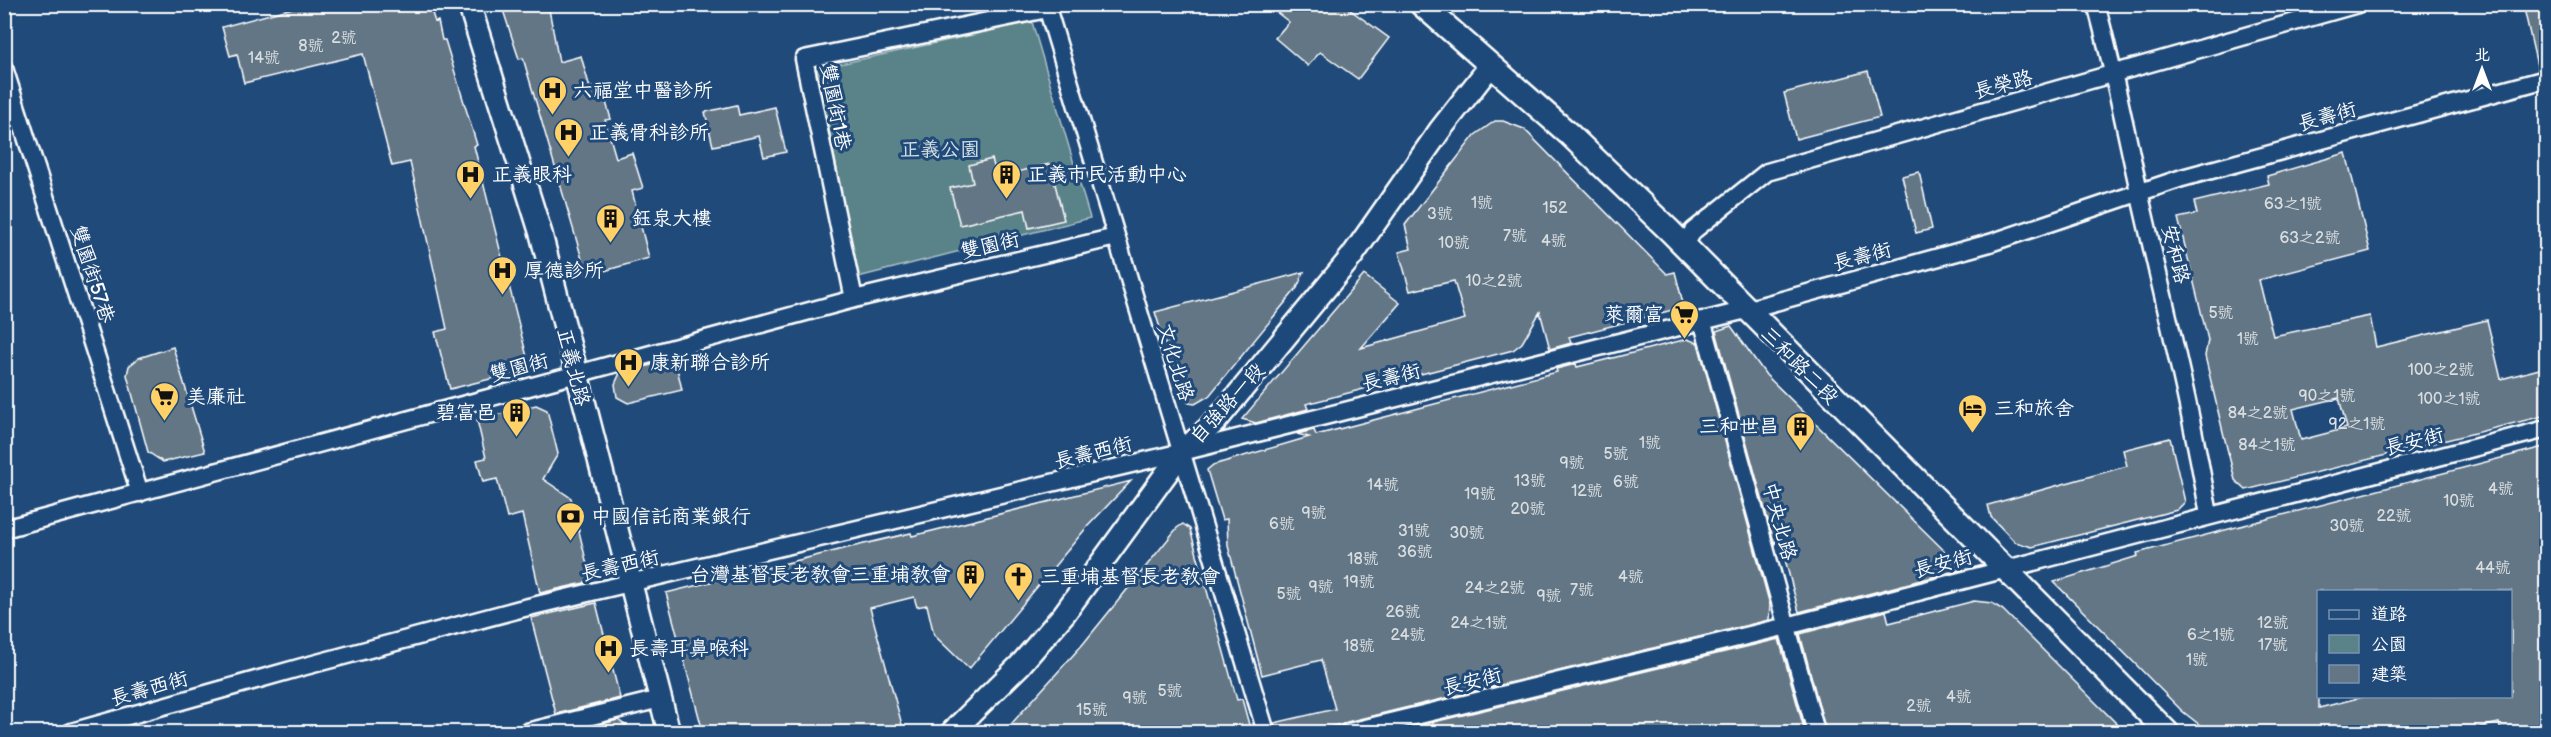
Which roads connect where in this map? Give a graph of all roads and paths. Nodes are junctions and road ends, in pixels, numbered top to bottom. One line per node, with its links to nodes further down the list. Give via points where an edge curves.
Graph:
1 (469, 4): 16 (street, 正義北路, via 541,234)
2 (2096, 4): 8 (street, 安和路)
3 (2358, 4): 8 (street, 長榮路)
4 (1418, 5): 6 (main road, 三和路二段)
5 (1046, 7): 11 (street, 文化北路); 13 (street, 雙園街1巷, via 804,59)
6 (1491, 65): 12 (main road, 三和路二段); 18 (street, 自強路一段, via 1352,256 1216,421)
7 (4, 68): 19 (street, 雙園街57巷)
8 (2115, 75): 10 (street, 安和路); 12 (street, 長榮路, via 1767,172 1693,231)
9 (2547, 79): 10 (street, 長壽街)
10 (2139, 191): 14 (street, 長壽街, via 1990,243); 20 (street, 安和路, via 2169,312)
11 (1116, 237): 13 (street, 雙園街); 18 (street, 文化北路)
12 (1684, 247): 14 (main road, 三和路二段)
13 (854, 299): 16 (street, 雙園街)
14 (1746, 309): 15 (street, 長壽街); 22 (main road, 三和路二段)
15 (1702, 320): 18 (street, 長壽街); 24 (street, 中央北路)
16 (576, 374): 19 (street, 雙園街); 23 (street, 正義北路)
17 (2547, 429): 20 (street, 長安街)
18 (1182, 452): 23 (street, 長壽西街); 29 (street, 自強路一段, via 1064,614 1020,665); 30 (street, 文化北路)
19 (140, 493): 21 (street, 雙園街)
20 (2209, 515): 22 (street, 長安街)
21 (4, 529)
22 (2003, 569): 24 (street, 長安街); 33 (main road, 三和路二段)
23 (630, 585): 25 (street, 正義北路); 26 (street, 長壽西街, via 520,609)
24 (1787, 626): 31 (street, 長安街); 32 (street, 中央北路)
25 (660, 699): 27 (street); 28 (street, 正義北路)
26 (71, 732)
27 (527, 732)
28 (669, 732)
29 (952, 732)
30 (1266, 732)
31 (1349, 732)
32 (1816, 732)
33 (2167, 732)

